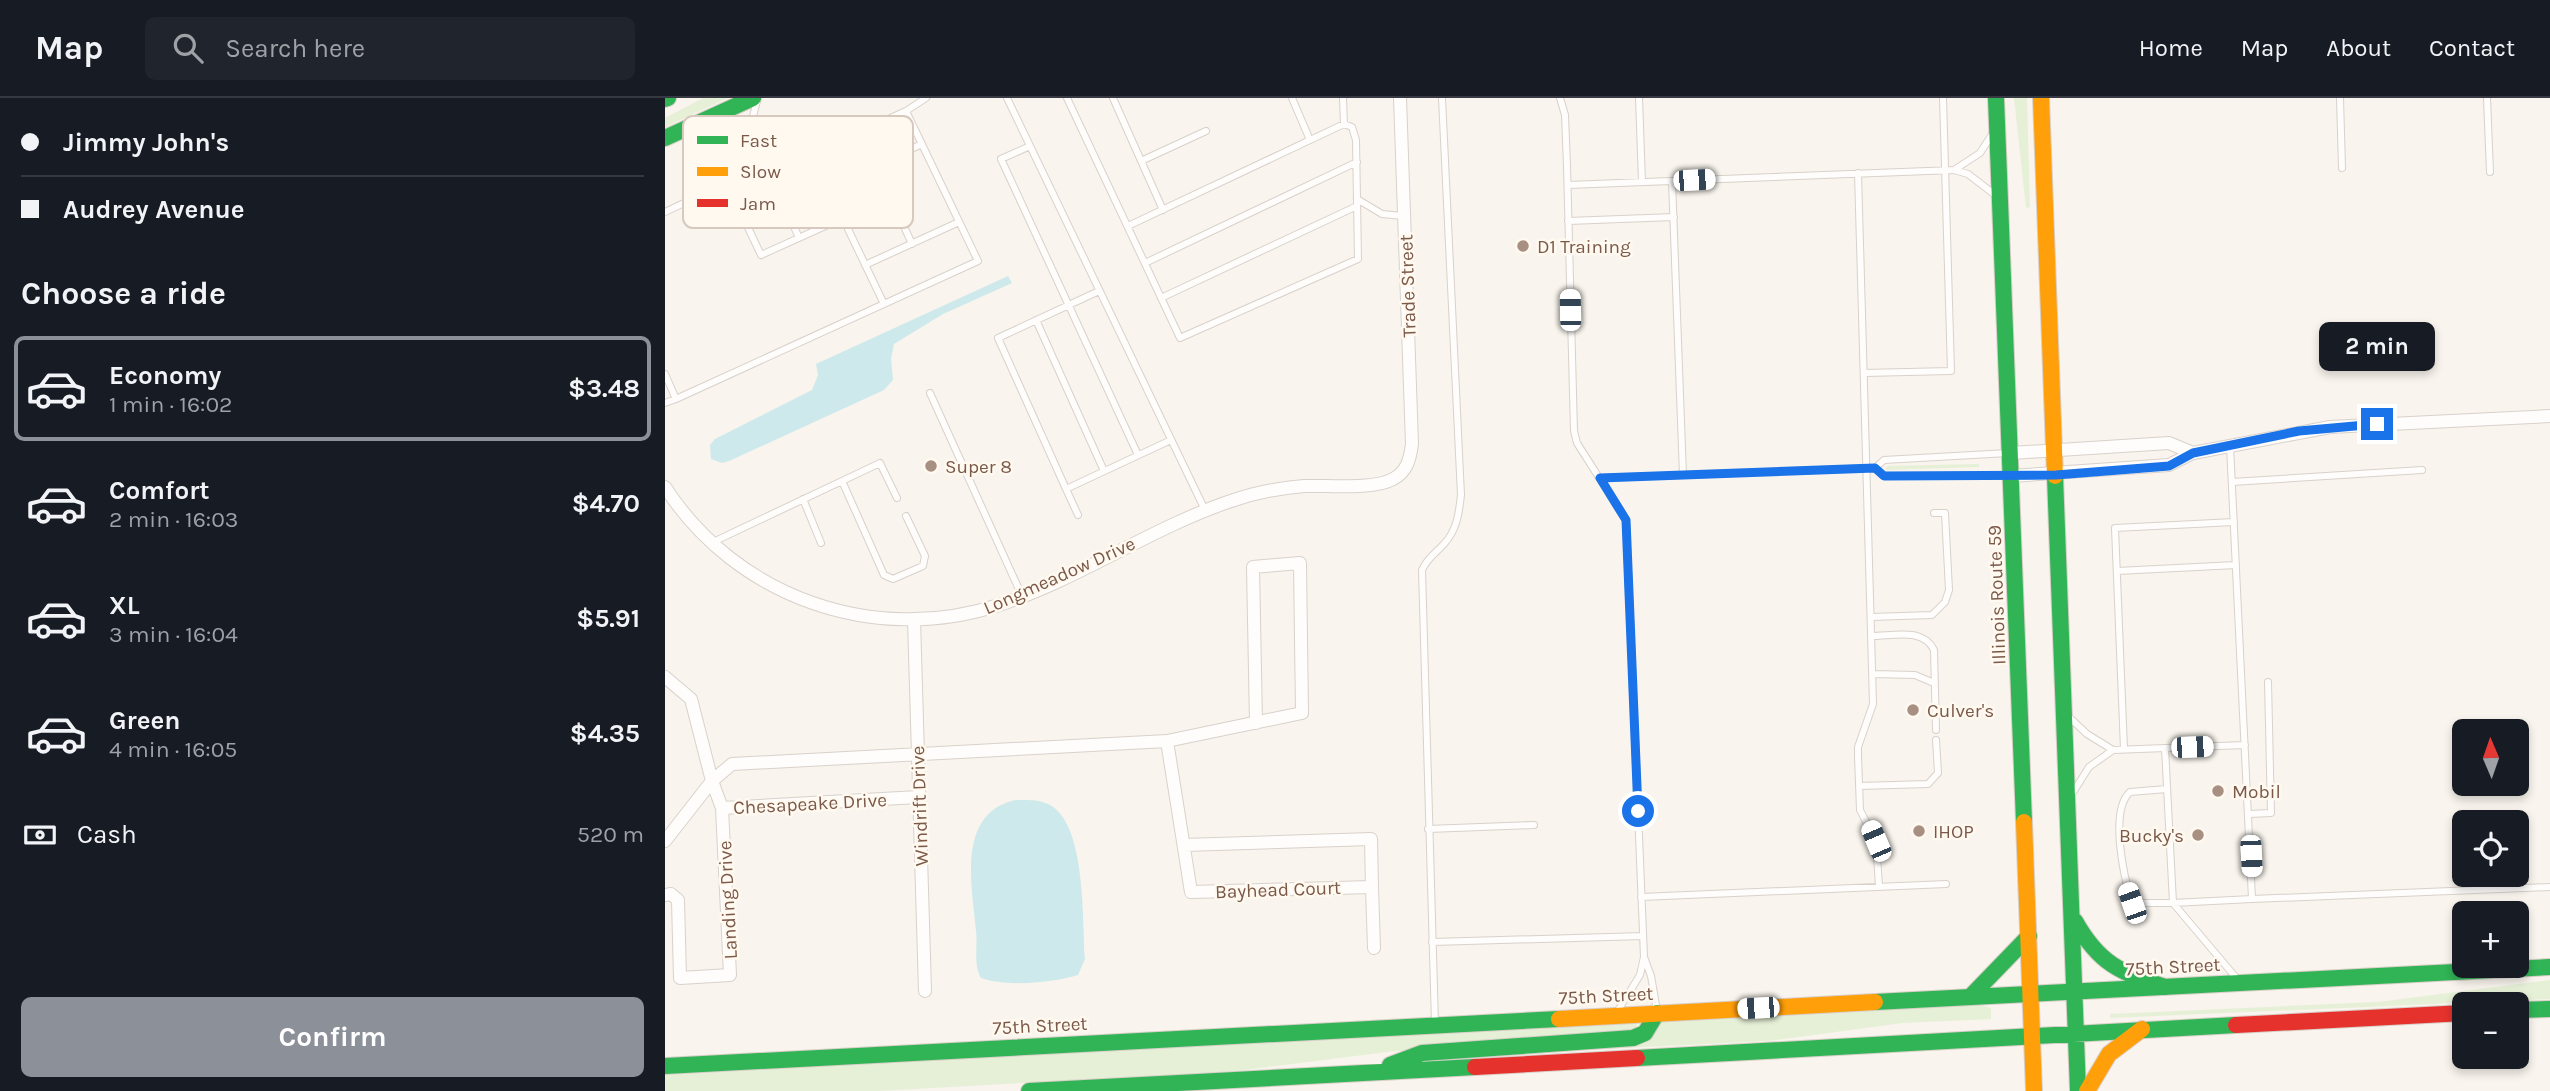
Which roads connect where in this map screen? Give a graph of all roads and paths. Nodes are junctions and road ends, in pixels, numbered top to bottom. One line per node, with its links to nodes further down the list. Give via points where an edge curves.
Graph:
1 (753, 98): 19 (main road)
2 (758, 98): 20 (lane)
3 (926, 98): 18 (lane)
4 (1007, 98): 31 (lane)
5 (1067, 98): 52 (lane)
6 (1113, 98): 33 (lane)
7 (1292, 98): 29 (lane)
8 (1343, 98): 23 (lane)
9 (1400, 98): 48 (street, Trade Street)
10 (1442, 98): 129 (lane, via 1461,495 1457,523 1422,570)
11 (1560, 98): 42 (lane, via 1565,114)
12 (1639, 98): 41 (lane)
13 (1943, 98): 36 (lane)
14 (1996, 98): 25 (main road, Illinois Route 59)
15 (2041, 98): 75 (main road)
16 (2340, 98): 35 (lane)
17 (2487, 98): 38 (lane)
18 (906, 111): 21 (lane); 22 (lane)
19 (714, 116)
20 (753, 116)
21 (895, 116)
22 (908, 116)
23 (1344, 124): 29 (lane); 34 (lane, via 1352,127)
24 (913, 125): 30 (lane)
25 (1997, 125): 37 (lane, via 1980,153); 43 (main road, Illinois Route 59)
26 (683, 130): 28 (main road)
27 (1206, 131): 33 (lane)
28 (665, 138)
29 (1310, 140): 46 (lane)
30 (922, 144): 32 (lane); 51 (lane)
31 (1030, 146): 62 (lane); 65 (lane, via 1001,159)
32 (913, 148)
33 (1141, 161): 46 (lane)
34 (1357, 162): 44 (lane); 60 (lane)
35 (2343, 168)
36 (1945, 170): 37 (lane); 39 (lane); 67 (lane, via 1951,371)
37 (1954, 170): 43 (lane, via 1979,181)
38 (2490, 172)
39 (1858, 173): 40 (lane); 67 (lane)
40 (1672, 181): 41 (lane); 49 (lane)
41 (1642, 182): 42 (lane)
42 (1568, 185): 50 (lane)
43 (1999, 200): 76 (main road, Illinois Route 59)
44 (1357, 203): 48 (lane, via 1382,214); 63 (lane); 63 (lane, via 1358,259 1180,338)
45 (683, 204): 47 (lane)
46 (1163, 210): 52 (lane)
47 (665, 212)
48 (1404, 216): 83 (street, Trade Street, via 1412,444)
49 (1674, 217): 50 (lane); 84 (lane)
50 (1568, 221): 87 (lane, via 1574,431)
51 (959, 222): 59 (lane); 64 (lane, via 978,261)
52 (1128, 226): 60 (lane)
53 (748, 228): 58 (lane, via 761,255)
54 (795, 228): 58 (lane)
55 (821, 228): 58 (lane)
56 (848, 228): 61 (lane)
57 (905, 228): 59 (lane)
58 (799, 238)
59 (912, 244): 61 (lane)
60 (1145, 263): 63 (lane)
61 (865, 265): 64 (lane)
62 (1099, 291): 65 (lane); 73 (lane)
63 (1161, 298)
64 (884, 304): 70 (lane)
65 (1067, 306): 66 (lane); 78 (lane)
66 (1036, 320): 82 (lane); 91 (lane, via 998,338)
67 (1864, 373): 79 (lane)
68 (665, 374): 70 (lane)
69 (930, 393): 103 (lane)
70 (676, 398): 71 (lane)
71 (665, 403)
72 (2550, 416): 74 (street, via 2330,427)
73 (1171, 440): 78 (lane); 94 (lane)
74 (2230, 446): 77 (street); 89 (lane)
75 (2054, 449): 76 (street); 77 (street, via 2169,443); 85 (main road)
76 (2011, 453): 80 (lane, via 1885,460); 86 (main road, Illinois Route 59)
77 (2193, 453): 85 (street, via 2169,466)
78 (1138, 455): 82 (lane)
79 (1867, 468): 80 (lane); 84 (lane); 104 (lane)
80 (1875, 468): 86 (lane, via 1884,476)
81 (2422, 470): 89 (lane)
82 (1104, 471): 91 (lane)
83 (1404, 472): 94 (street, Longmeadow Drive, via 1391,481 1273,490)
84 (1683, 475): 87 (lane)
85 (2056, 475): 86 (street); 111 (main road)
86 (2011, 476): 142 (main road, Illinois Route 59)
87 (1600, 478): 137 (lane, via 1626,520)
88 (842, 481): 92 (lane, via 880,463); 93 (lane); 97 (lane, via 884,575 893,579 923,566 925,556)
89 (2232, 482): 98 (lane)
90 (665, 487): 99 (street, Longmeadow Drive)
91 (1066, 489): 96 (lane)
92 (897, 498)
93 (803, 499): 99 (lane); 100 (lane)
94 (1205, 510): 103 (street, Longmeadow Drive)
95 (1934, 513): 104 (lane, via 1945,513 1949,590 1945,602 1932,615)
96 (1078, 515)
97 (906, 516)
98 (2234, 522): 101 (lane); 102 (lane, via 2115,528)
99 (710, 543): 105 (street, Longmeadow Drive, via 770,585 810,603 851,615)
100 (821, 543)
101 (2236, 565): 102 (lane); 116 (lane)
102 (2117, 571): 118 (lane)
103 (1022, 596): 105 (street, Longmeadow Drive, via 979,611)
104 (1871, 617): 106 (lane)
105 (914, 620): 120 (street, Windrift Drive)
106 (1871, 636): 107 (lane); 110 (lane, via 1920,635 1929,640 1934,650)
107 (1873, 674): 110 (lane, via 1915,675); 122 (lane, via 1871,717 1858,747)
108 (665, 677): 121 (street, Chesapeake Drive, via 691,699)
109 (2268, 682): 127 (lane, via 2271,813)
110 (1934, 683): 113 (lane)
111 (2066, 714): 119 (lane); 125 (main road)
112 (1256, 723): 112 (street, via 1302,713 1300,564 1253,567); 115 (street)
113 (1936, 730)
114 (1936, 740): 122 (lane, via 1938,773 1928,783)
115 (1167, 741): 120 (street); 131 (street, Bayhead Court)
116 (2245, 745): 117 (lane); 127 (lane)
117 (2165, 748): 118 (lane); 123 (lane)
118 (2124, 749): 119 (lane)
119 (2113, 750): 125 (lane, via 2089,767)
120 (917, 753): 121 (street, via 732,764); 124 (street, Windrift Drive)
121 (712, 781): 126 (street, Chesapeake Drive); 130 (street)
122 (1859, 786): 133 (lane, via 1860,810 1876,841)
123 (2167, 789): 139 (lane); 139 (lane, via 2130,792 2123,798 2122,875 2132,903)
124 (918, 797): 126 (street, Chesapeake Drive); 149 (street, Windrift Drive)
125 (2069, 803): 140 (main road)
126 (722, 808): 136 (street, Landing Drive, via 730,975 680,978 678,900)
127 (2249, 814): 138 (lane)
128 (1534, 825): 129 (lane)
129 (1428, 830): 143 (lane)
130 (665, 841)
131 (1184, 845): 134 (street, Bayhead Court, via 1191,892); 134 (street, via 1371,839)
132 (1946, 884): 133 (lane)
133 (1879, 886): 137 (lane)
134 (1372, 887): 144 (street)
135 (2550, 887): 138 (lane)
136 (665, 895)
137 (1641, 897): 141 (lane)
138 (2252, 899): 139 (lane)
139 (2173, 903): 147 (lane)
140 (2072, 915): 148 (main road, via 2088,947 2109,968); 150 (main road)
141 (1643, 936): 143 (lane); 145 (lane)
142 (2029, 936): 151 (main road, Illinois Route 59); 152 (main road, via 2010,950 1998,971)
143 (1432, 942): 158 (lane)
144 (1374, 948)
145 (1644, 957): 155 (lane); 157 (lane, via 1631,992)
146 (2550, 967): 147 (main road, 75th Street)
147 (2241, 983): 148 (main road, 75th Street)
148 (2165, 987): 150 (main road, 75th Street)
149 (925, 991)
150 (2074, 992): 151 (main road, 75th Street); 160 (main road)
151 (2031, 995): 152 (main road, 75th Street); 161 (main road, Illinois Route 59)
152 (1970, 997): 155 (main road, 75th Street)
153 (2550, 1009): 154 (main road)
154 (2529, 1010)
155 (1657, 1013): 157 (main road, 75th Street); 163 (main road, via 1645,1033 1633,1038 1422,1053)
156 (2452, 1014): 159 (main road)
157 (1613, 1016): 158 (main road, 75th Street)
158 (1435, 1025): 162 (main road, 75th Street)
159 (2142, 1029): 160 (main road); 167 (main road, via 2109,1054)
160 (2076, 1033): 161 (main road); 166 (main road)
161 (2032, 1035): 163 (main road); 165 (main road, Illinois Route 59)
162 (665, 1066)
163 (1374, 1071): 164 (main road)
164 (1028, 1091)
165 (2034, 1091)
166 (2078, 1091)
167 (2087, 1091)

